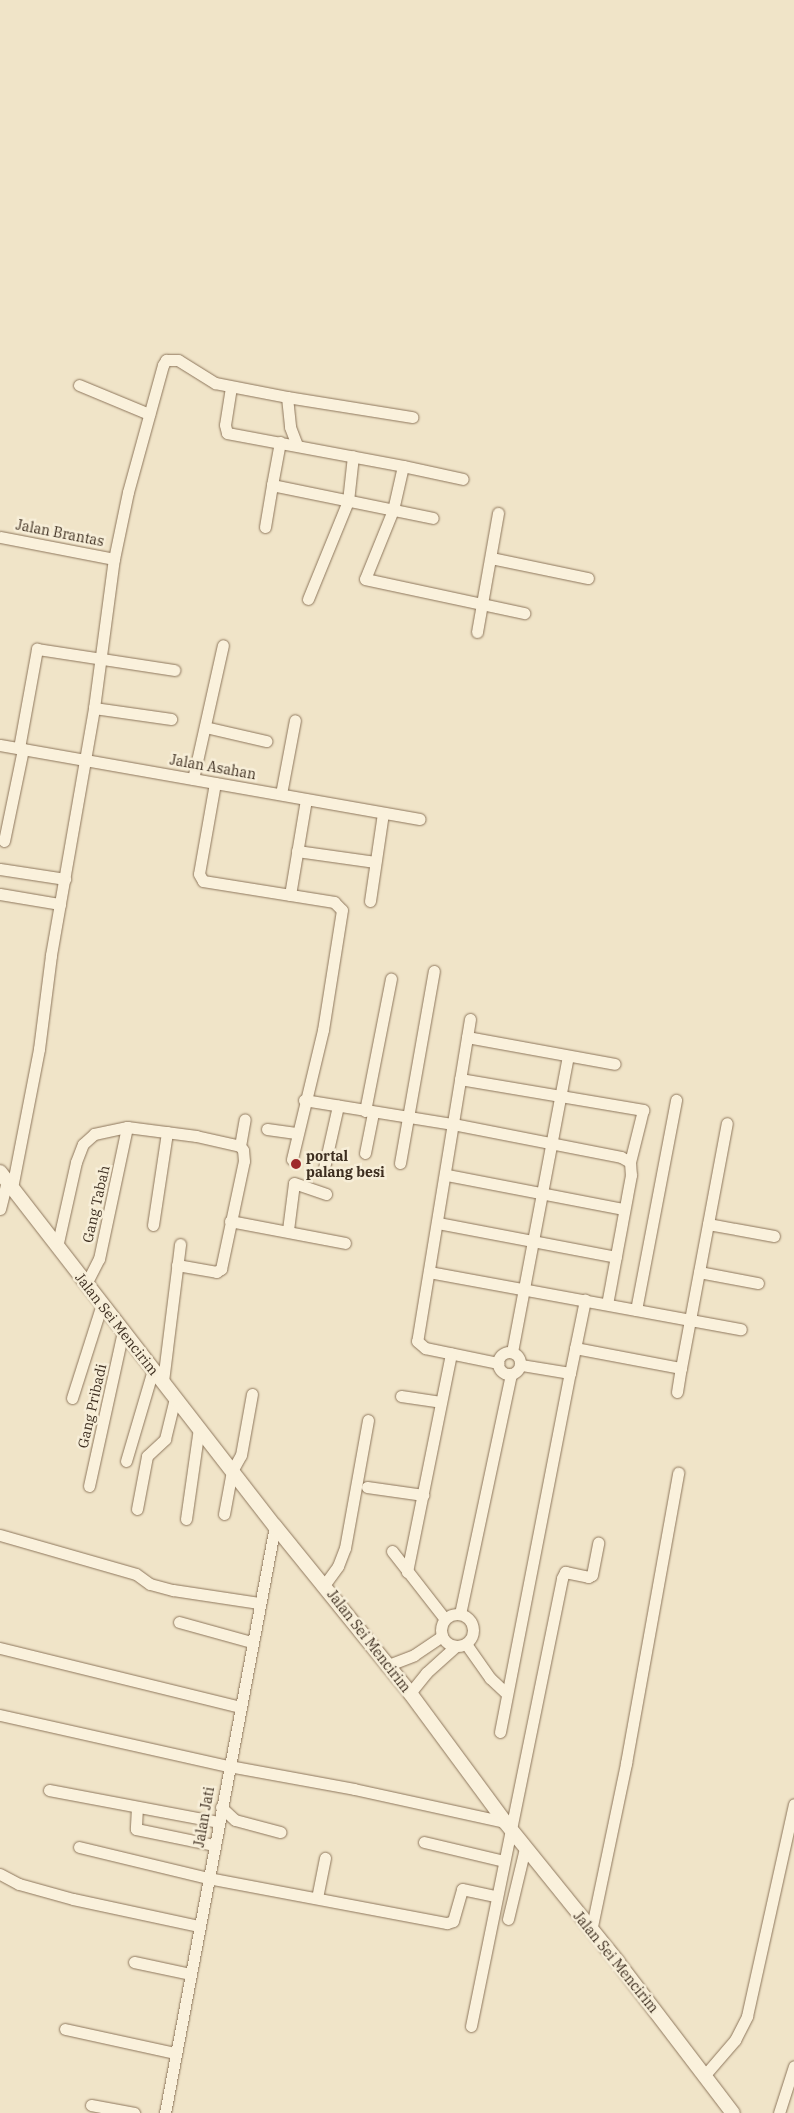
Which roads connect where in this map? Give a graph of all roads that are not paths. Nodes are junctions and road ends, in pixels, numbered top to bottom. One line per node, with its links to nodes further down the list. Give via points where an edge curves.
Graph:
1 (79, 385): 4 (street)
2 (231, 387): 3 (street); 4 (street, via 209,381 198,370 178,360 166,360); 6 (street, via 226,432)
3 (287, 396): 5 (street); 7 (street, via 290,427)
4 (149, 414): 19 (street)
5 (412, 417)
6 (280, 442): 7 (street); 11 (street)
7 (297, 445): 8 (street)
8 (353, 456): 9 (street); 12 (street)
9 (403, 466): 10 (street); 13 (street)
10 (463, 479)
11 (272, 484): 12 (street); 16 (street)
12 (348, 500): 13 (street); 21 (street)
13 (393, 510): 15 (street); 22 (street, via 365,579)
14 (498, 513): 18 (street)
15 (433, 518)
16 (265, 528)
17 (0, 537): 19 (street, Jalan Brantas)
18 (491, 558): 20 (street); 22 (street)
19 (114, 559): 26 (street)
20 (588, 578)
21 (308, 599)
22 (482, 604): 23 (street); 24 (street)
23 (524, 613)
24 (477, 632)
25 (223, 645): 31 (street)
26 (101, 660): 27 (street); 28 (street); 34 (street, via 36,650)
27 (174, 670)
28 (94, 708): 29 (street); 35 (street)
29 (171, 719)
30 (295, 720): 38 (street)
31 (205, 726): 32 (street); 36 (street)
32 (266, 741)
33 (0, 745): 34 (street, Jalan Asahan)
34 (21, 749): 35 (street, Jalan Asahan); 42 (street)
35 (85, 760): 36 (street, Jalan Asahan); 46 (street)
36 (193, 779): 37 (street, Jalan Asahan)
37 (215, 783): 38 (street, Jalan Asahan); 48 (street, via 200,878 208,884)
38 (280, 794): 39 (street, Jalan Asahan)
39 (306, 799): 40 (street, Jalan Asahan); 43 (street)
40 (383, 812): 41 (street, Jalan Asahan); 44 (street)
41 (420, 820)
42 (4, 841)
43 (297, 851): 44 (street); 48 (street)
44 (375, 862): 49 (street)
45 (0, 868): 46 (street)
46 (64, 880): 50 (street)
47 (0, 894): 50 (street)
48 (290, 895): 59 (street, via 334,902 342,910 323,1030)
49 (370, 901)
50 (60, 904): 79 (street, via 38,1058)
51 (434, 971): 63 (street)
52 (391, 979): 62 (street)
53 (470, 1019): 54 (street)
54 (467, 1037): 55 (street); 57 (street)
55 (568, 1056): 56 (street); 58 (street)
56 (615, 1064)
57 (460, 1079): 58 (street); 66 (street)
58 (561, 1095): 71 (street); 75 (street, via 642,1108 644,1112)
59 (304, 1100): 61 (street); 70 (street)
60 (676, 1100): 104 (street)
61 (338, 1106): 62 (street); 77 (street)
62 (369, 1112): 63 (street); 73 (street)
63 (408, 1118): 66 (street); 76 (street)
64 (245, 1120): 72 (street)
65 (726, 1123): 86 (street)
66 (453, 1124): 71 (street); 78 (street)
67 (127, 1127): 69 (street); 93 (street, via 100,1131 83,1144); 99 (street, Gang Tabah, via 99,1259)
68 (267, 1129): 70 (street)
69 (167, 1132): 72 (street); 87 (street)
70 (296, 1133): 74 (street)
71 (551, 1144): 75 (street, via 621,1157); 80 (street)
72 (240, 1146): 84 (street, via 244,1161)
73 (365, 1153)
74 (292, 1159)
75 (630, 1162): 83 (street, via 631,1175)
76 (400, 1163)
77 (324, 1168)
78 (447, 1175): 80 (street); 85 (street)
79 (6, 1180): 82 (street); 93 (street, Jalan Sei Mencirim)
80 (542, 1192): 83 (street); 90 (street)
81 (326, 1194): 88 (street, via 294,1183)
82 (0, 1209)
83 (624, 1209): 94 (street)
84 (230, 1220): 88 (street); 95 (street, via 219,1272)
85 (438, 1223): 90 (street); 96 (street)
86 (708, 1224): 89 (street); 97 (street)
87 (153, 1225)
88 (288, 1230): 91 (street)
89 (774, 1236)
90 (532, 1240): 94 (street); 100 (street)
91 (344, 1243)
92 (180, 1244): 95 (street)
93 (57, 1247): 99 (street, Jalan Sei Mencirim)
94 (616, 1256): 103 (street)
95 (177, 1265): 117 (street)
96 (429, 1272): 100 (street); 110 (street, via 417,1341 425,1348)
97 (699, 1272): 98 (street); 105 (street)
98 (758, 1283)
99 (86, 1284): 102 (street, Jalan Sei Mencirim)
100 (523, 1290): 101 (street); 109 (street)
101 (584, 1300): 103 (street); 108 (street)
102 (102, 1304): 107 (street, Jalan Sei Mencirim); 121 (street)
103 (607, 1304): 104 (street)
104 (636, 1310): 105 (street)
105 (690, 1320): 106 (street); 113 (street)
106 (741, 1329)
107 (124, 1332): 114 (street, Jalan Sei Mencirim); 129 (street, Gang Pribadi)
108 (575, 1348): 113 (street); 115 (street)
109 (512, 1352): 111 (street, via 503,1354); 112 (street)
110 (451, 1353): 111 (street); 123 (street)
111 (498, 1363): 116 (street, via 501,1370)
112 (521, 1365): 115 (street); 116 (street)
113 (681, 1368): 118 (street)
114 (153, 1370): 117 (street, Jalan Sei Mencirim); 126 (street)
115 (570, 1373): 153 (street)
116 (510, 1374): 142 (street)
117 (163, 1381): 122 (street, Jalan Sei Mencirim)
118 (677, 1392)
119 (252, 1394): 127 (street, via 241,1455)
120 (401, 1396): 123 (street)
121 (72, 1398)
122 (175, 1398): 125 (street, Jalan Sei Mencirim); 132 (street, via 165,1440 147,1456)
123 (441, 1402): 131 (street)
124 (368, 1420): 140 (street, via 345,1548 338,1566)
125 (199, 1428): 127 (street, Jalan Sei Mencirim); 134 (street)
126 (126, 1461)
127 (232, 1471): 133 (street); 135 (street, Jalan Sei Mencirim)
128 (678, 1473): 177 (street, via 626,1763)
129 (89, 1486)
130 (367, 1488): 131 (street)
131 (423, 1495): 139 (street)
132 (137, 1510)
133 (224, 1514)
134 (186, 1519)
135 (275, 1526): 140 (street, Jalan Sei Mencirim); 141 (street, Jalan Jati)
136 (0, 1535): 141 (street, via 136,1574 150,1584)
137 (598, 1543): 163 (street, via 592,1574 588,1577 564,1572 562,1578)
138 (392, 1551): 139 (street)
139 (408, 1572): 143 (street)
140 (325, 1584): 150 (street, Jalan Sei Mencirim)
141 (259, 1603): 146 (street, Jalan Jati)
142 (460, 1614): 143 (street); 147 (street, via 469,1619 474,1630)
143 (446, 1619): 145 (street, via 441,1628)
144 (179, 1622): 146 (street)
145 (442, 1636): 147 (street); 149 (street)
146 (252, 1642): 154 (street, Jalan Jati)
147 (461, 1645): 151 (street); 153 (street)
148 (0, 1648): 154 (street)
149 (414, 1655): 150 (street); 151 (street)
150 (386, 1666): 152 (street, Jalan Sei Mencirim)
151 (426, 1673): 152 (street)
152 (410, 1693): 163 (street, Jalan Sei Mencirim)
153 (507, 1694): 156 (street)
154 (240, 1707): 157 (street, Jalan Jati)
155 (0, 1715): 157 (street)
156 (500, 1732)
157 (229, 1766): 161 (street, Jalan Jati); 163 (street, via 354,1789)
158 (49, 1790): 160 (street)
159 (794, 1804): 184 (street, via 747,2016 735,2040)
160 (137, 1807): 162 (street); 166 (street, via 136,1829)
161 (221, 1807): 162 (street, Jalan Jati); 164 (street, via 235,1820)
162 (218, 1822): 166 (street, Jalan Jati)
163 (508, 1826): 168 (street, Jalan Sei Mencirim); 170 (street)
164 (280, 1832)
165 (424, 1842): 170 (street)
166 (214, 1845): 172 (street, Jalan Jati)
167 (80, 1847): 172 (street)
168 (525, 1848): 175 (street); 177 (street, Jalan Sei Mencirim)
169 (325, 1858): 174 (street)
170 (504, 1861): 173 (street)
171 (3, 1876): 176 (street, via 18,1884 73,1899)
172 (208, 1878): 174 (street); 176 (street, Jalan Jati)
173 (495, 1896): 174 (street, via 462,1890 453,1921 447,1923); 180 (street)
174 (317, 1898)
175 (508, 1919)
176 (199, 1926): 179 (street, Jalan Jati)
177 (591, 1931): 184 (street, Jalan Sei Mencirim, via 618,1960)
178 (134, 1962): 179 (street)
179 (190, 1974): 182 (street, Jalan Jati)
180 (471, 2026)
181 (65, 2029): 182 (street)
182 (175, 2053): 187 (street, Jalan Jati)
183 (794, 2066): 189 (street)
184 (704, 2076): 188 (street, Jalan Sei Mencirim)
185 (91, 2105): 186 (street)
186 (134, 2113)
187 (164, 2113)
188 (733, 2113)
189 (779, 2113)

